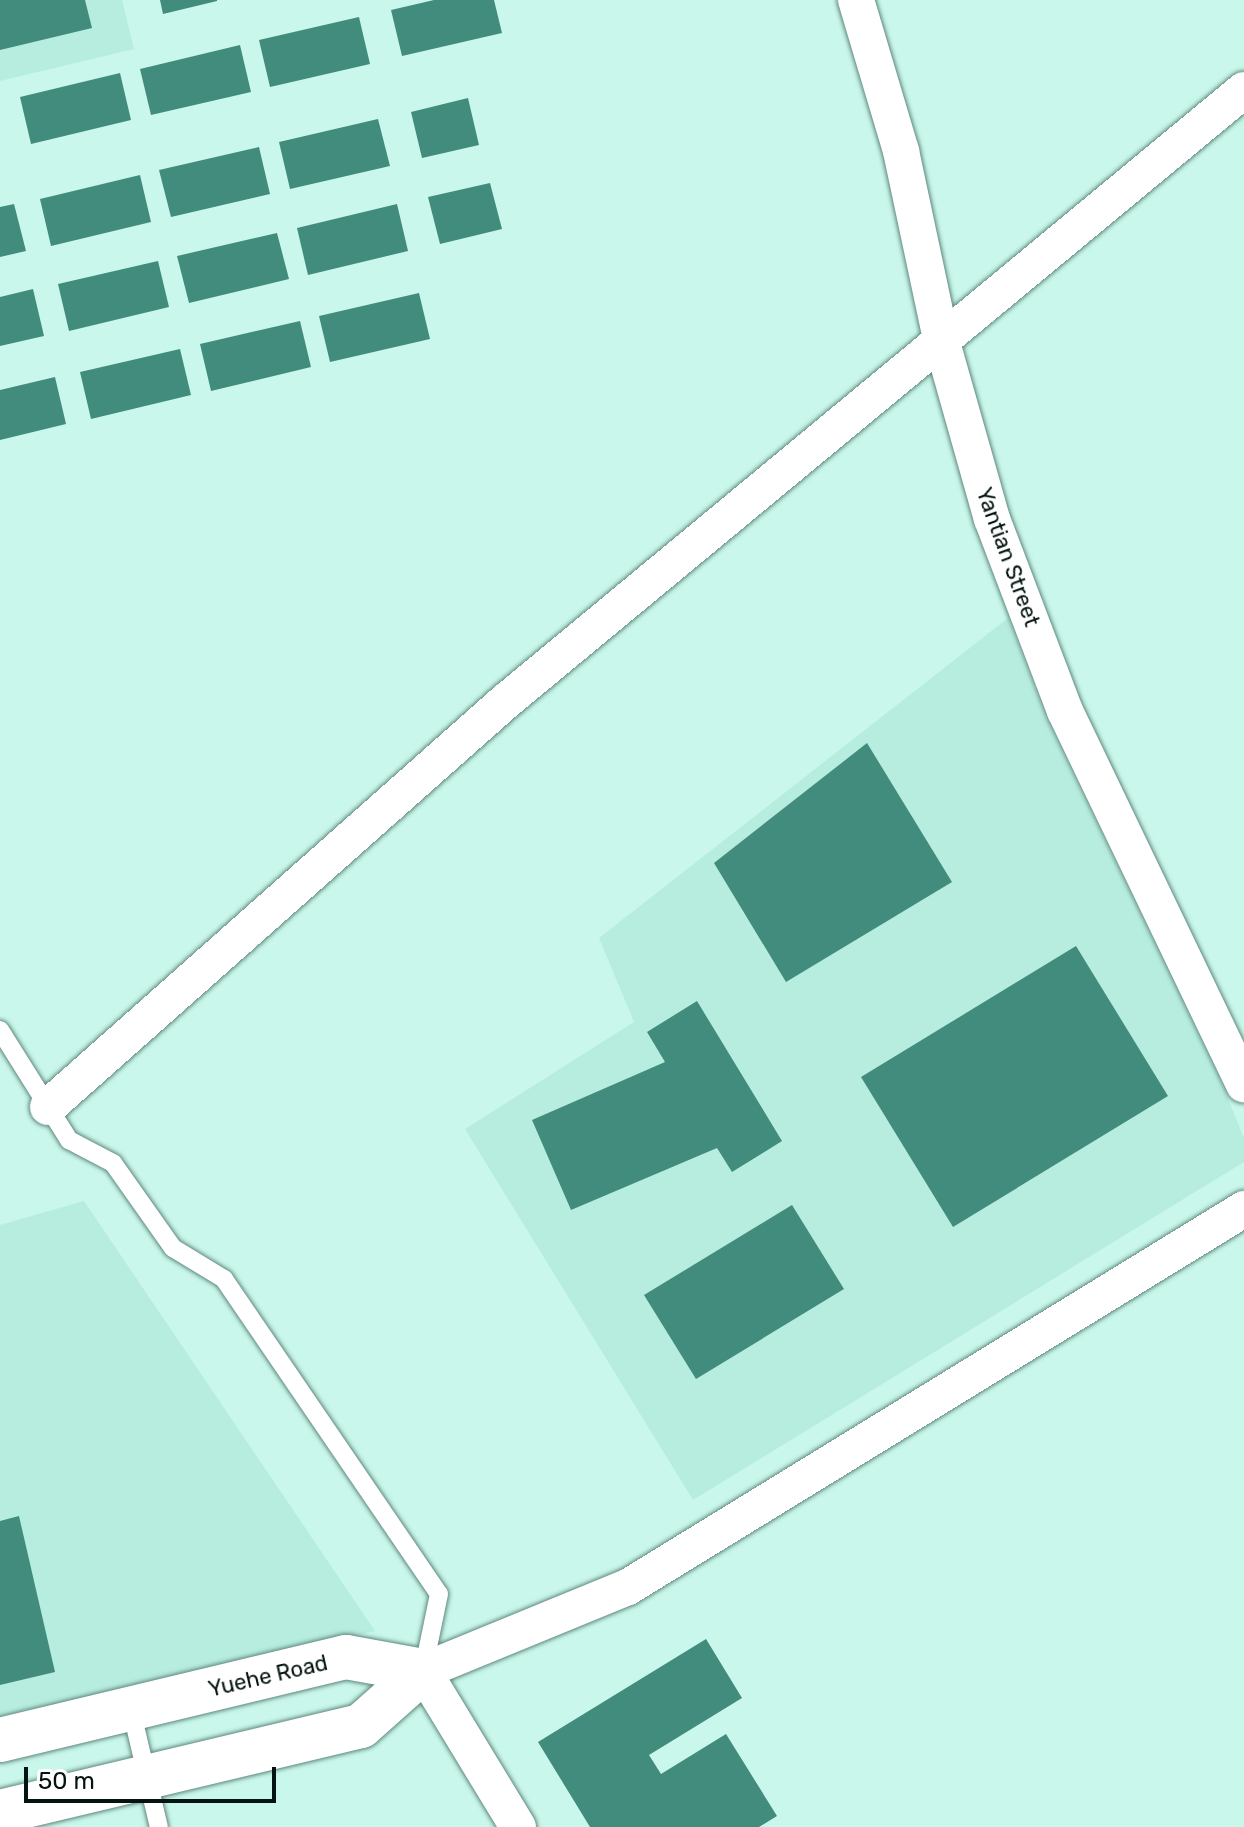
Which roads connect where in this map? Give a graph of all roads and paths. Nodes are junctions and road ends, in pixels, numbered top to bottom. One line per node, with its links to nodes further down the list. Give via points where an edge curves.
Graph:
1 (856, 0): 3 (street, Yantian Street, via 901,151)
2 (1244, 90): 3 (street)
3 (941, 339): 5 (street, Yantian Street, via 992,519 1065,711); 6 (street, via 506,701)
4 (0, 1030): 6 (lane)
5 (1244, 1084)
6 (48, 1107): 8 (lane, via 69,1140 113,1163 173,1248 224,1279 439,1594)
7 (1244, 1209): 8 (street, via 628,1587)
8 (423, 1671): 9 (street, Yuehe Road, via 346,1657); 11 (street, via 361,1726); 14 (street)
9 (131, 1709): 10 (street, Yuehe Road); 11 (lane)
10 (0, 1740)
11 (147, 1777): 12 (street); 13 (lane)
12 (0, 1812)
13 (159, 1827)
14 (518, 1827)

